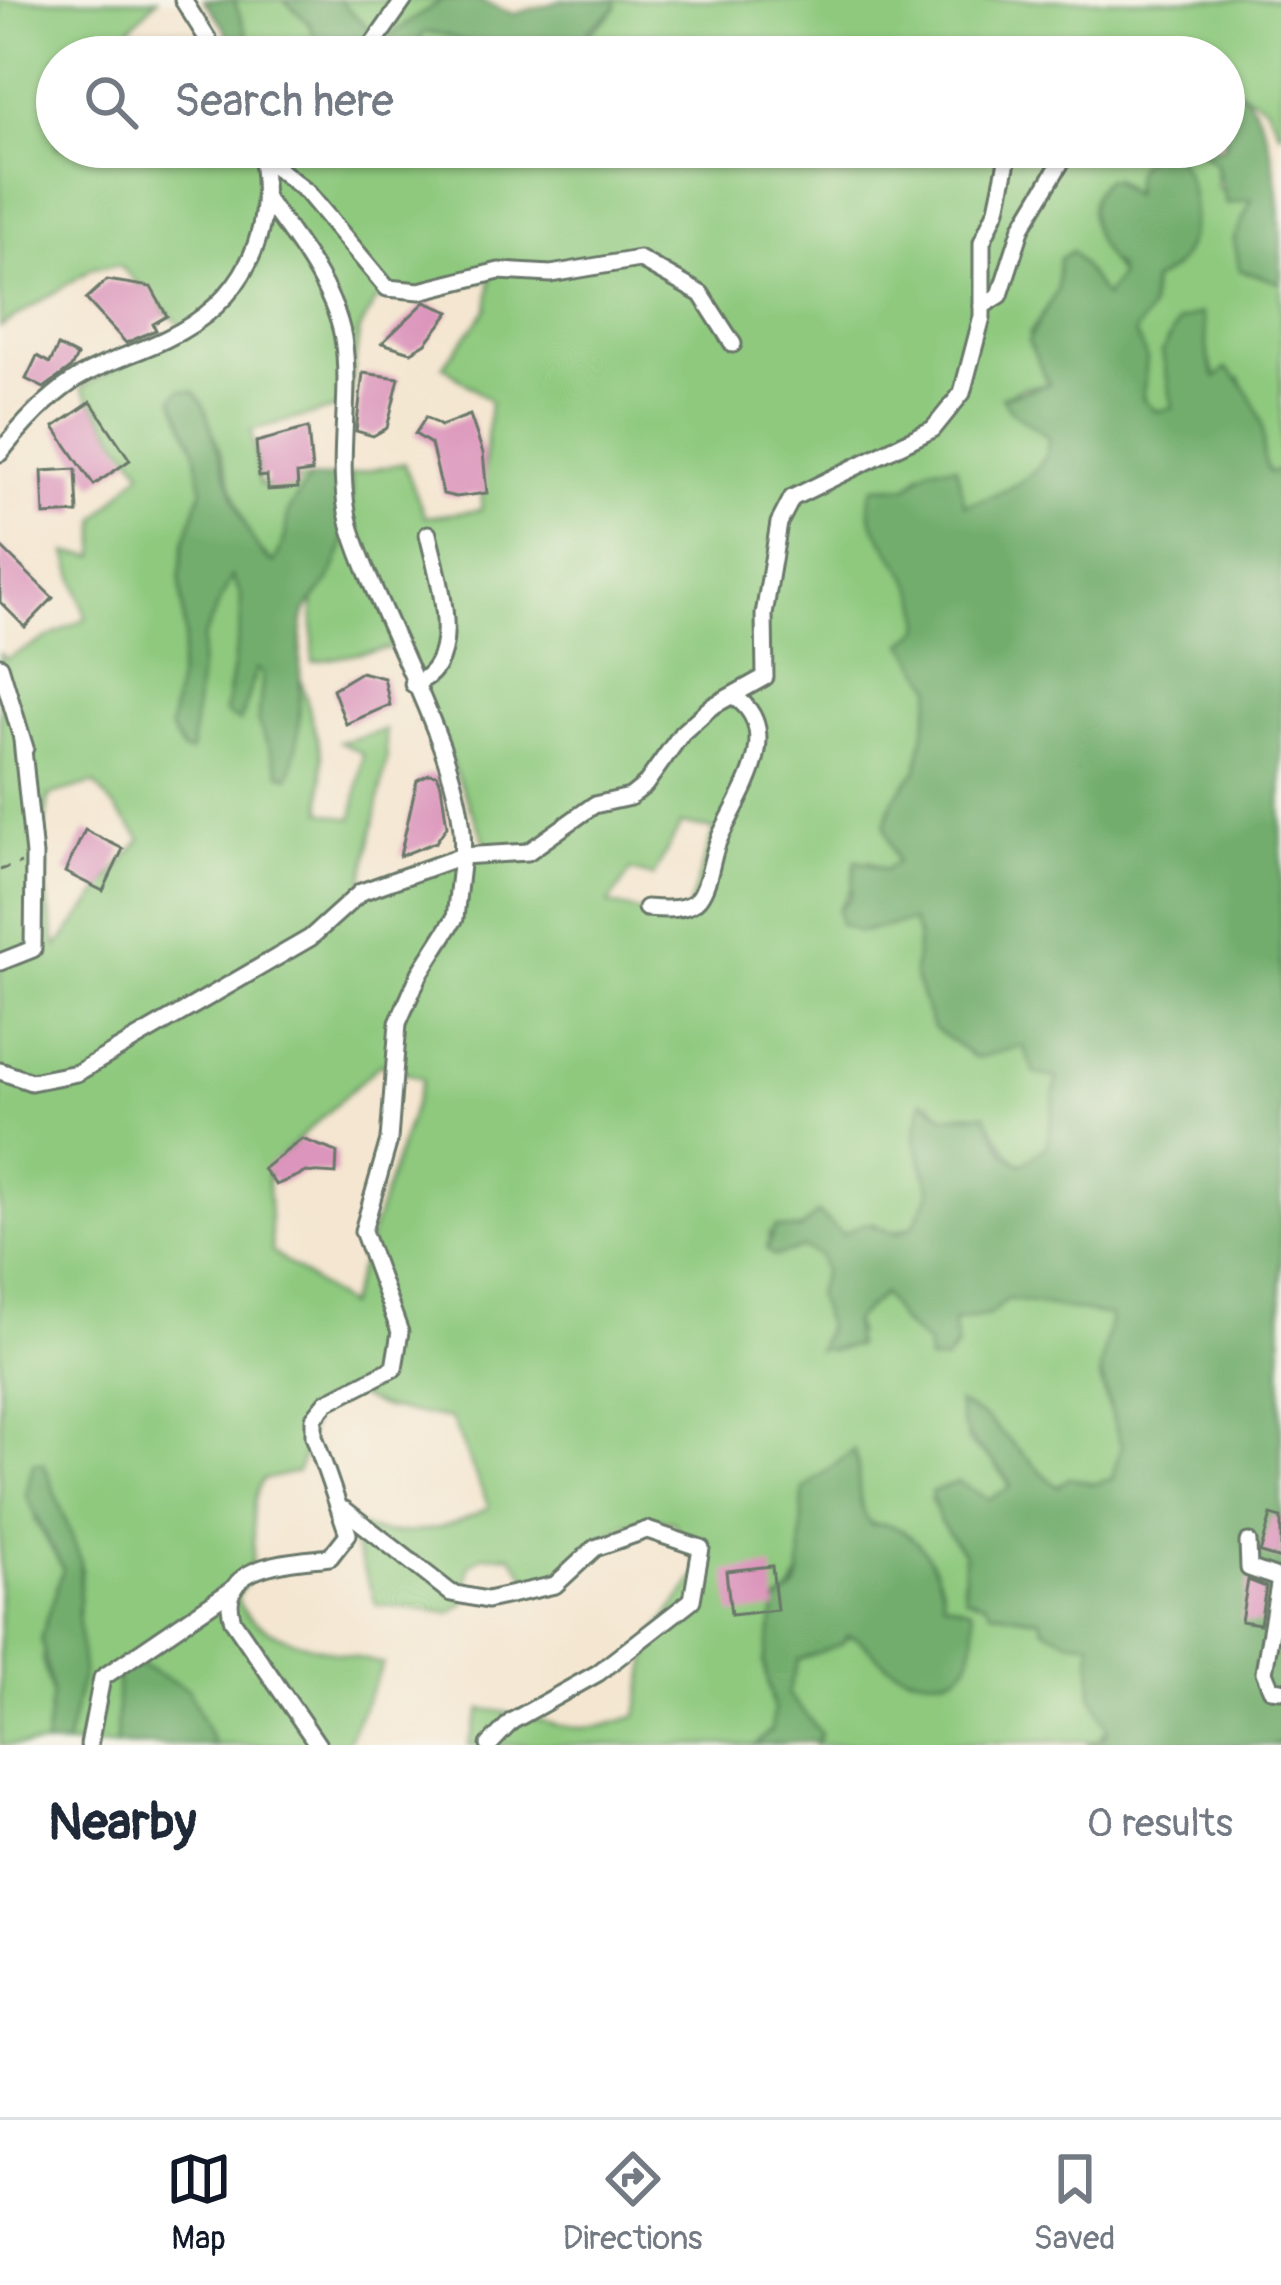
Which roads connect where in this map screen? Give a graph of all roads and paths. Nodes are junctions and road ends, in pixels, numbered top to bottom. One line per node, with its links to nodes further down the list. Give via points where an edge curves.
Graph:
1 (183, 0): 3 (street)
2 (404, 0): 4 (street)
3 (206, 36)
4 (379, 36)
5 (263, 168): 9 (street)
6 (279, 168): 11 (street, via 387,288 420,291 499,272 551,274 639,259 701,294)
7 (1006, 168): 10 (street, via 982,242)
8 (1057, 168): 10 (street, via 1022,227 1000,295)
9 (268, 202): 12 (street, via 251,257 219,305 73,382); 15 (street, via 342,332 347,512)
10 (982, 306): 16 (street, via 952,412 881,459 792,498 779,523 764,615 765,677)
11 (733, 344)
12 (0, 453)
13 (428, 534): 15 (street, via 444,654 433,674)
14 (0, 666): 17 (street)
15 (412, 684): 19 (street, via 454,792)
16 (735, 697): 19 (street, via 682,733 630,797 594,805 528,852); 22 (street, via 751,707 758,726 746,790 698,899)
17 (22, 740): 18 (street); 20 (street)
18 (37, 778)
19 (462, 856): 24 (street, via 361,892 310,938 77,1073 31,1082); 25 (street, via 455,918 398,1023 389,1140 363,1231 398,1323 398,1353 394,1368 327,1402 314,1418)
20 (34, 860): 21 (path); 23 (street, via 33,950)
21 (0, 870)
22 (646, 908)
23 (0, 962)
24 (0, 1071)
25 (344, 1510): 27 (street, via 349,1534 341,1549 265,1564); 31 (street, via 451,1593 488,1600 555,1585 595,1548 646,1531 701,1548 692,1600 598,1673 512,1721)
26 (1248, 1542): 28 (street, via 1249,1568 1280,1579 1264,1672 1271,1689)
27 (233, 1589): 29 (street, via 102,1678); 30 (street, via 233,1621)
28 (1281, 1690)
29 (89, 1745)
30 (319, 1745)
31 (489, 1745)

